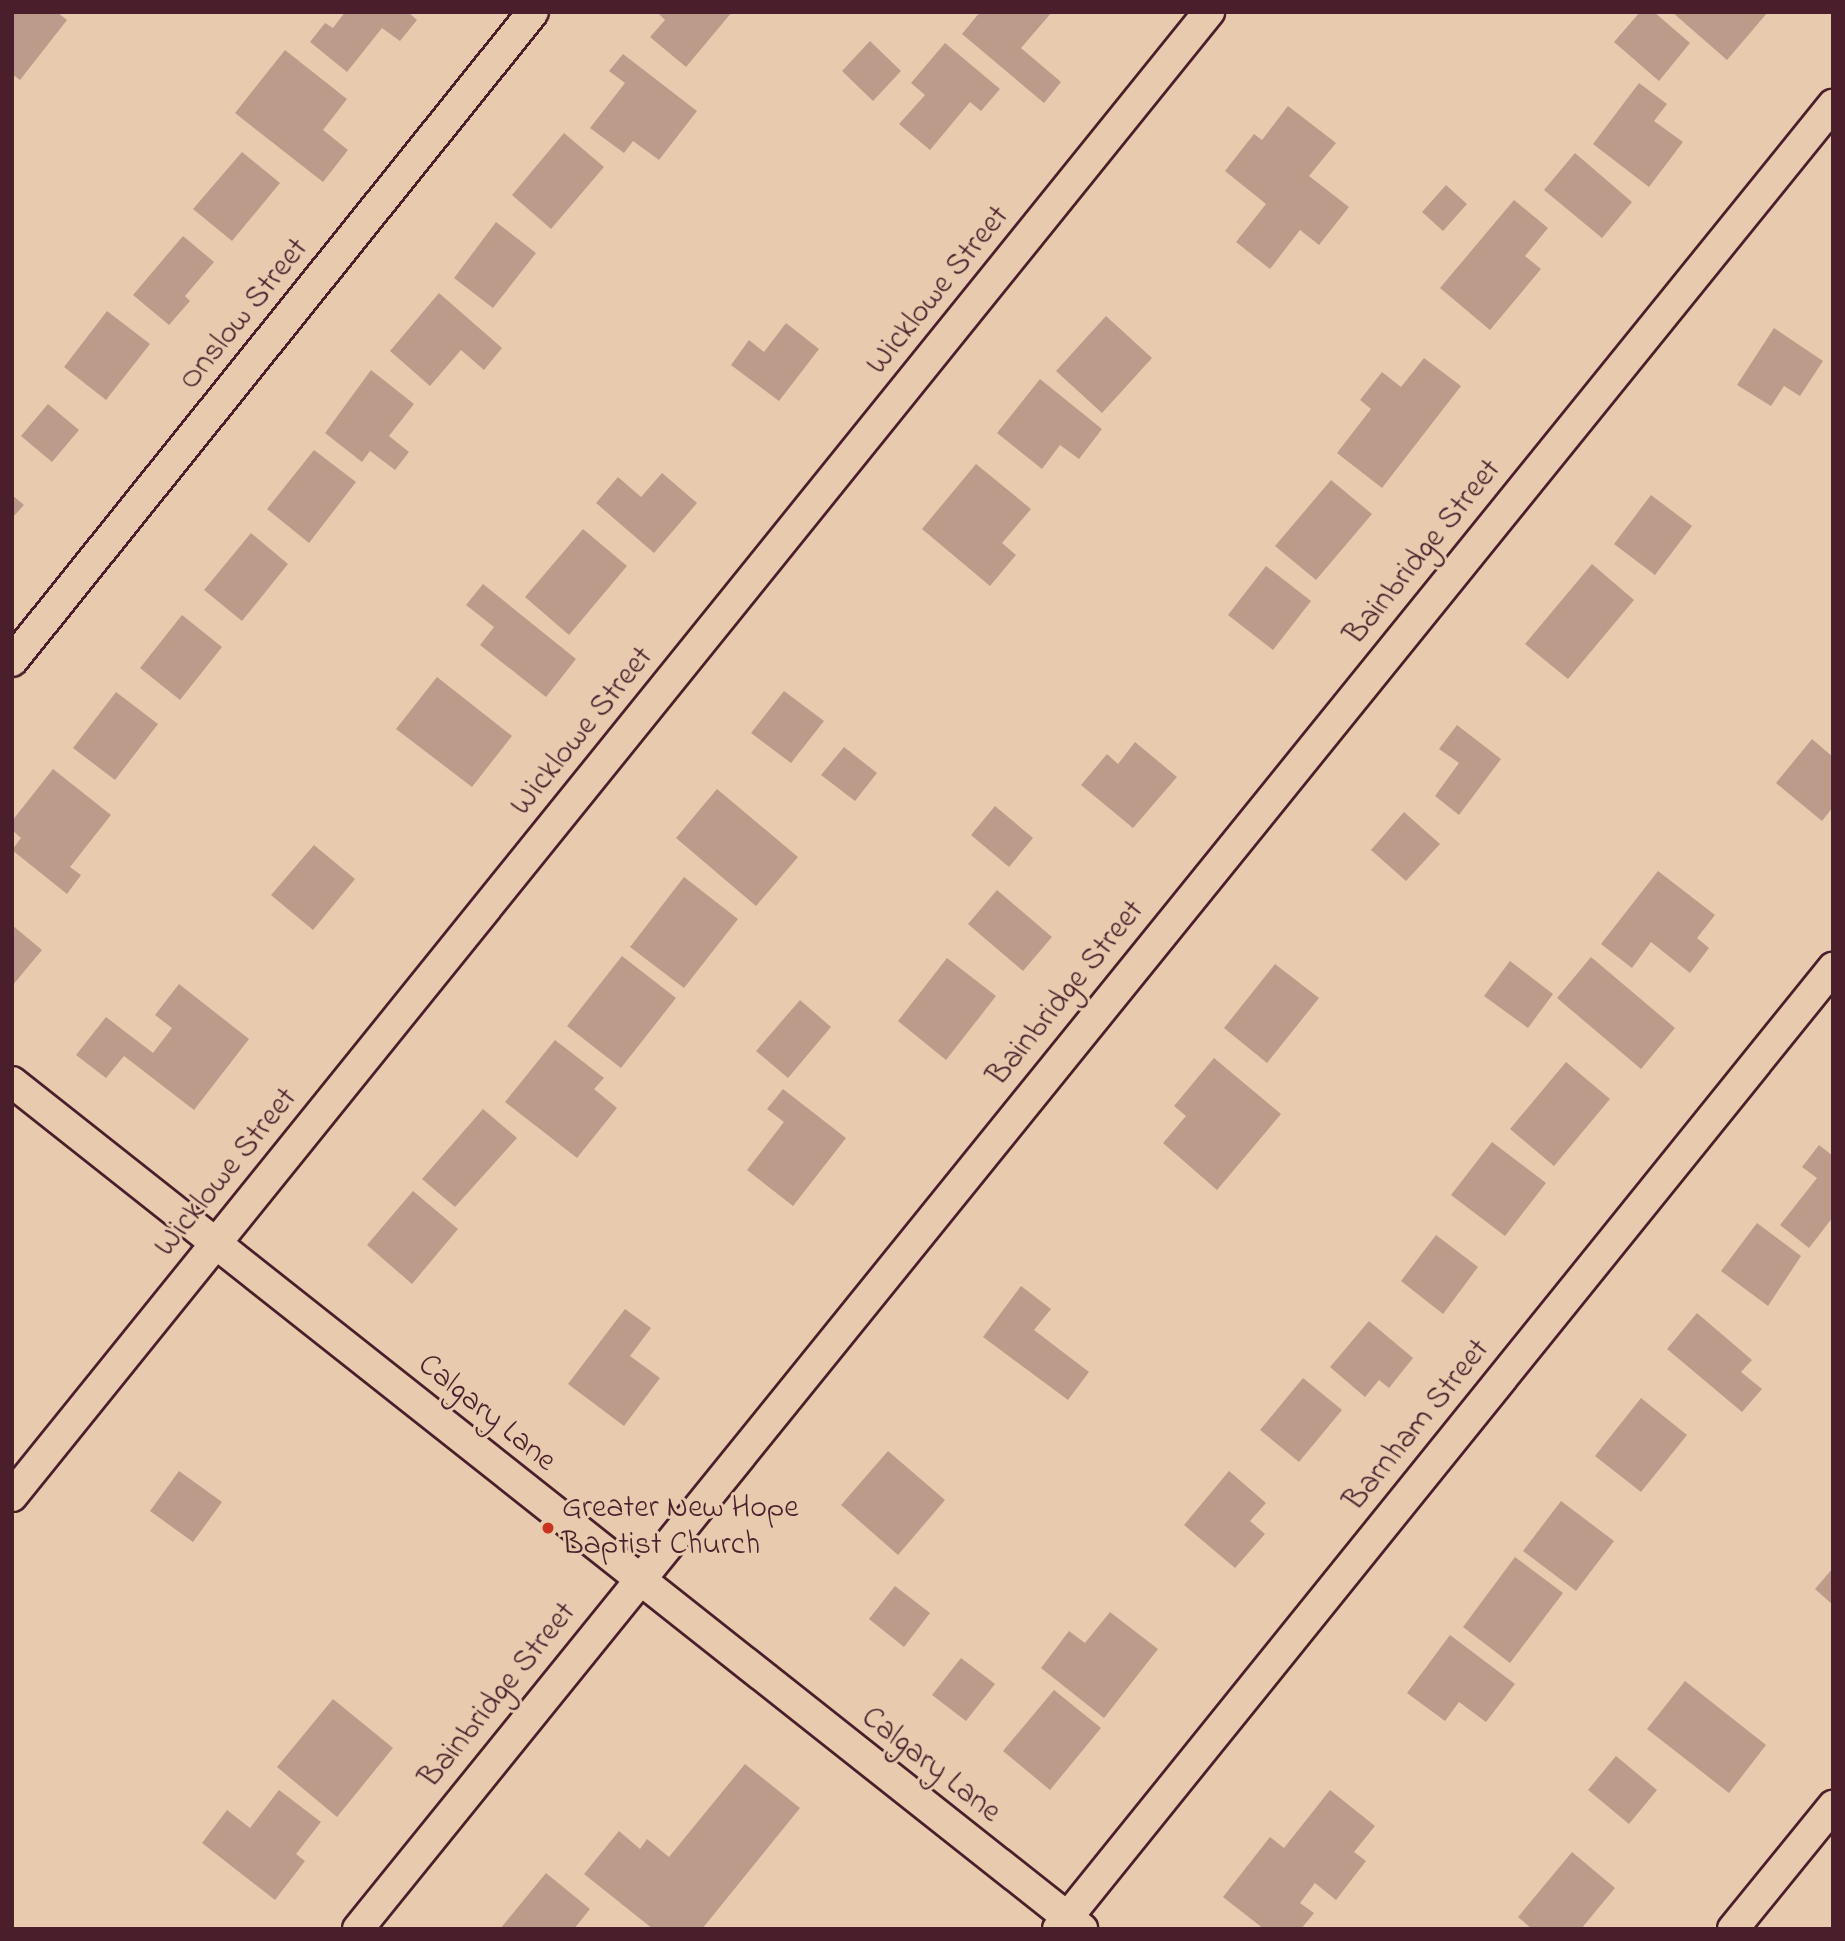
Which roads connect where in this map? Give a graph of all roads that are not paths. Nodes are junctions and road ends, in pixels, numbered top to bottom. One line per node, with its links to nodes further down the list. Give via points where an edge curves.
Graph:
1 (533, 12): 4 (street, Onslow Street)
2 (1209, 12): 7 (street, Wicklowe Street)
3 (1833, 105): 9 (street, Bainbridge Street)
4 (12, 662)
5 (1833, 968): 11 (street, Barnham Street)
6 (12, 1082): 7 (street, Calgary Lane)
7 (216, 1242): 8 (street, Wicklowe Street); 9 (street, Calgary Lane)
8 (12, 1496)
9 (636, 1580): 11 (street, Calgary Lane); 12 (street, Bainbridge Street)
10 (1833, 1806): 13 (street)
11 (1069, 1925)
12 (358, 1929)
13 (1733, 1929)

